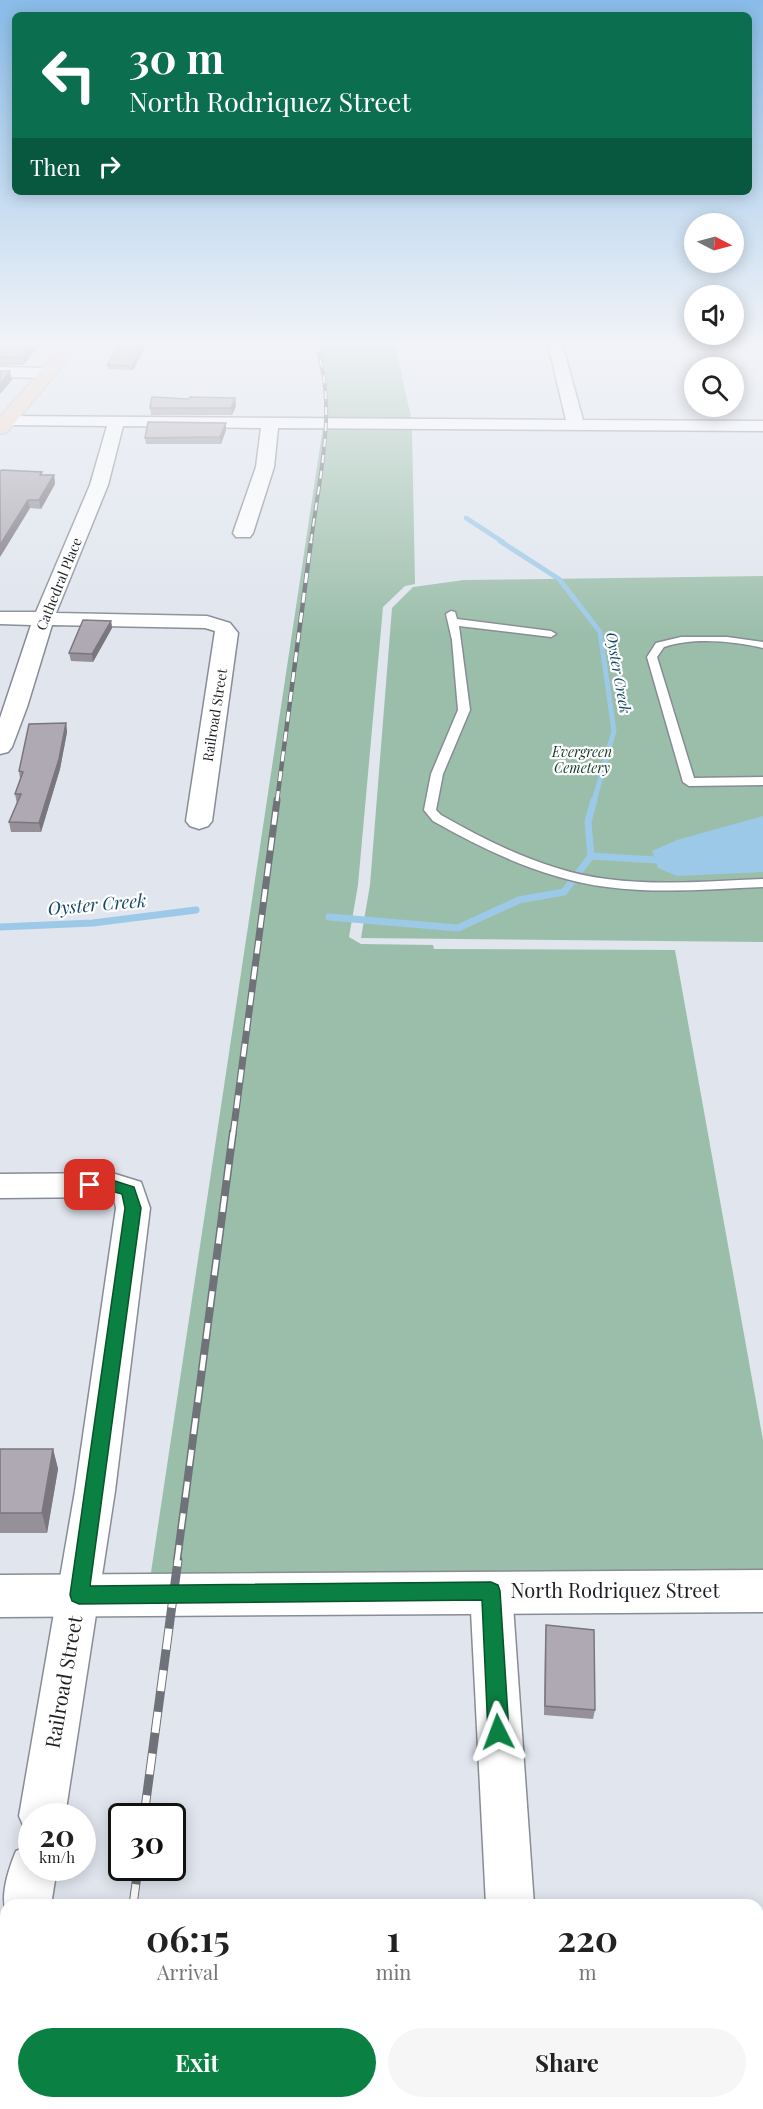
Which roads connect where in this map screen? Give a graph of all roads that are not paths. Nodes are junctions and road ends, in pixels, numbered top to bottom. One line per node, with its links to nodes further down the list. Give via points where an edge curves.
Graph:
1 (113, 438): 5 (street, Cathedral Place, via 99,485)
2 (268, 438): 3 (street, via 265,467)
3 (243, 533)
4 (0, 618): 5 (street)
5 (44, 618): 8 (street, Cathedral Place); 10 (street, Railroad Street, via 207,622 223,627 227,633)
6 (551, 633): 11 (lane, via 452,618 464,710 437,774 430,810 436,818 507,854 586,879 676,886)
7 (763, 645): 9 (lane, via 727,639 672,642 661,645 652,657 689,782)
8 (0, 747)
9 (763, 781)
10 (199, 820)
11 (763, 884)
12 (0, 1186): 15 (street, Railroad Street, via 112,1185 129,1191 133,1208)
13 (491, 1591): 14 (street, North Rodriquez Street); 15 (street, North Rodriquez Street); 20 (street)
14 (763, 1591)
15 (79, 1595): 16 (street, North Rodriquez Street); 17 (street, Railroad Street)
16 (0, 1596)
17 (44, 1803)
18 (31, 1881): 19 (street)
19 (28, 1899)
20 (510, 1899)

